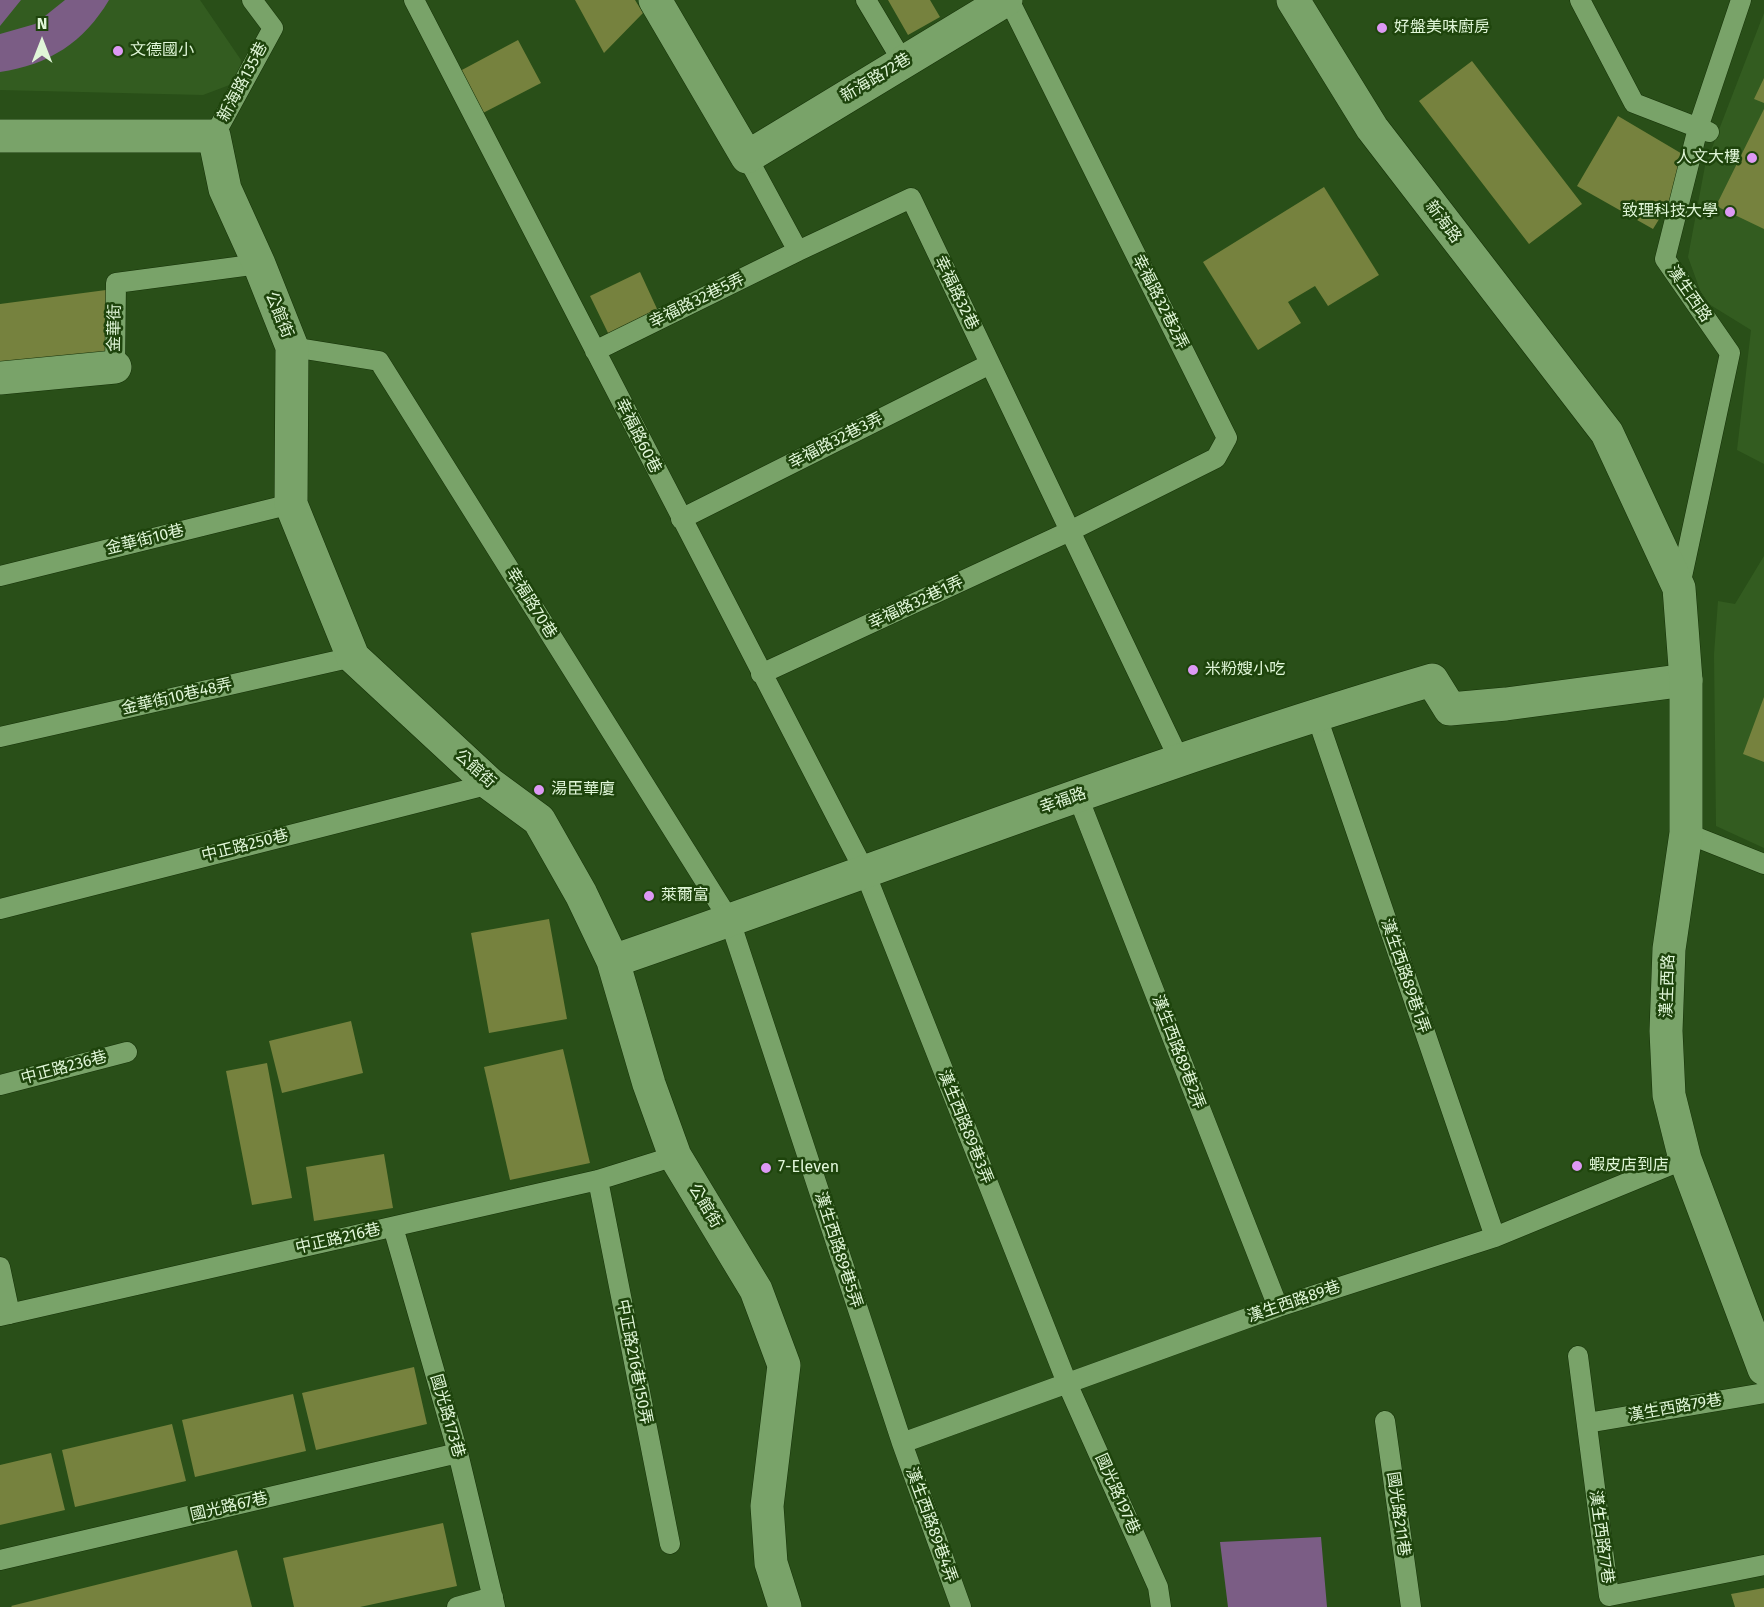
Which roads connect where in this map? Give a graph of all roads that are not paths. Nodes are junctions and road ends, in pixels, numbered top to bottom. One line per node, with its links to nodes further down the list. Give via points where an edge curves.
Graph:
1 (252, 0): 12 (lane, 新海路135巷, via 273,28)
2 (414, 0): 17 (lane, 幸福路60巷)
3 (655, 0): 13 (street)
4 (866, 0): 9 (lane)
5 (1007, 0): 9 (street, 新海路72巷); 24 (lane, 幸福路32巷2弄, via 1227,438 1216,458)
6 (1293, 0): 21 (street, 新海路, via 1372,128)
7 (1580, 0): 10 (lane, via 1634,103)
8 (1741, 0): 10 (lane, 漢生西路)
9 (903, 62): 13 (street, 新海路72巷)
10 (1704, 130): 26 (lane, 漢生西路, via 1665,259 1730,352)
11 (0, 136): 12 (street)
12 (214, 136): 15 (street, 公館街, via 225,189)
13 (747, 157): 14 (lane)
14 (798, 251): 17 (lane, 幸福路32巷5弄); 18 (lane, 幸福路32巷, via 911,198)
15 (259, 264): 16 (street, 公館街); 19 (lane, 金華街, via 116,283)
16 (292, 347): 22 (street, 公館街); 39 (lane, 幸福路70巷, via 379,361)
17 (595, 351): 23 (lane, 幸福路60巷)
18 (990, 364): 23 (lane, 幸福路32巷3弄); 24 (lane, 幸福路32巷)
19 (115, 367): 20 (street, 金華街)
20 (0, 378)
21 (1607, 433): 26 (street, 漢生西路)
22 (291, 504): 25 (lane, 金華街10巷); 27 (street, 公館街)
23 (681, 519): 28 (lane, 幸福路60巷)
24 (1070, 531): 28 (lane, 幸福路32巷1弄); 32 (lane, 幸福路32巷)
25 (0, 576)
26 (1679, 588): 29 (street, 漢生西路)
27 (353, 657): 31 (lane, 金華街10巷48弄); 33 (street, 公館街)
28 (761, 674): 37 (lane, 幸福路60巷)
29 (1686, 680): 30 (street, 幸福路, via 1450,709 1432,680); 35 (street, 漢生西路)
30 (1316, 714): 32 (street, 幸福路); 47 (lane, 漢生西路89巷1弄)
31 (0, 737)
32 (1179, 759): 34 (street, 幸福路)
33 (490, 784): 38 (lane, 中正路250巷); 40 (street, 公館街, via 539,820)
34 (1077, 797): 37 (street, 幸福路); 49 (lane, 漢生西路89巷2弄)
35 (1686, 833): 36 (lane); 44 (street, 漢生西路, via 1669,949 1666,1031 1669,1095)
36 (1764, 864)
37 (864, 870): 39 (street, 幸福路); 53 (lane, 漢生西路89巷3弄)
38 (0, 909)
39 (730, 921): 40 (street, 幸福路); 57 (lane, 漢生西路89巷5弄)
40 (613, 961): 43 (street, 公館街)
41 (127, 1052): 42 (lane, 中正路236巷)
42 (0, 1085)
43 (675, 1156): 45 (lane, 中正路216巷); 64 (street, 公館街, via 756,1290 784,1365 767,1506 771,1563)
44 (1685, 1159): 47 (lane, 漢生西路89巷); 52 (street, 漢生西路)
45 (598, 1180): 46 (lane, 中正路216巷); 59 (lane, 中正路216巷150弄)
46 (393, 1227): 50 (lane, 中正路216巷); 58 (lane, 國光路173巷)
47 (1495, 1237): 49 (lane, 漢生西路89巷)
48 (0, 1267): 50 (lane)
49 (1278, 1307): 53 (lane, 漢生西路89巷)
50 (5, 1315)
51 (1578, 1356): 56 (lane, 漢生西路77巷)
52 (1762, 1359)
53 (1067, 1383): 57 (lane, 漢生西路89巷); 66 (lane, 國光路197巷, via 1158,1587)
54 (1764, 1393): 56 (lane, 漢生西路79巷)
55 (1385, 1421): 67 (lane, 國光路211巷)
56 (1587, 1423): 61 (lane, 漢生西路77巷, via 1609,1596)
57 (902, 1443): 65 (lane, 漢生西路89巷4弄)
58 (458, 1453): 60 (lane, 國光路67巷); 62 (lane, 國光路173巷)
59 (670, 1544)
60 (0, 1560)
61 (1764, 1565)
62 (494, 1602): 63 (lane)
63 (457, 1607)
64 (785, 1607)
65 (961, 1607)
66 (1161, 1607)
67 (1412, 1607)

